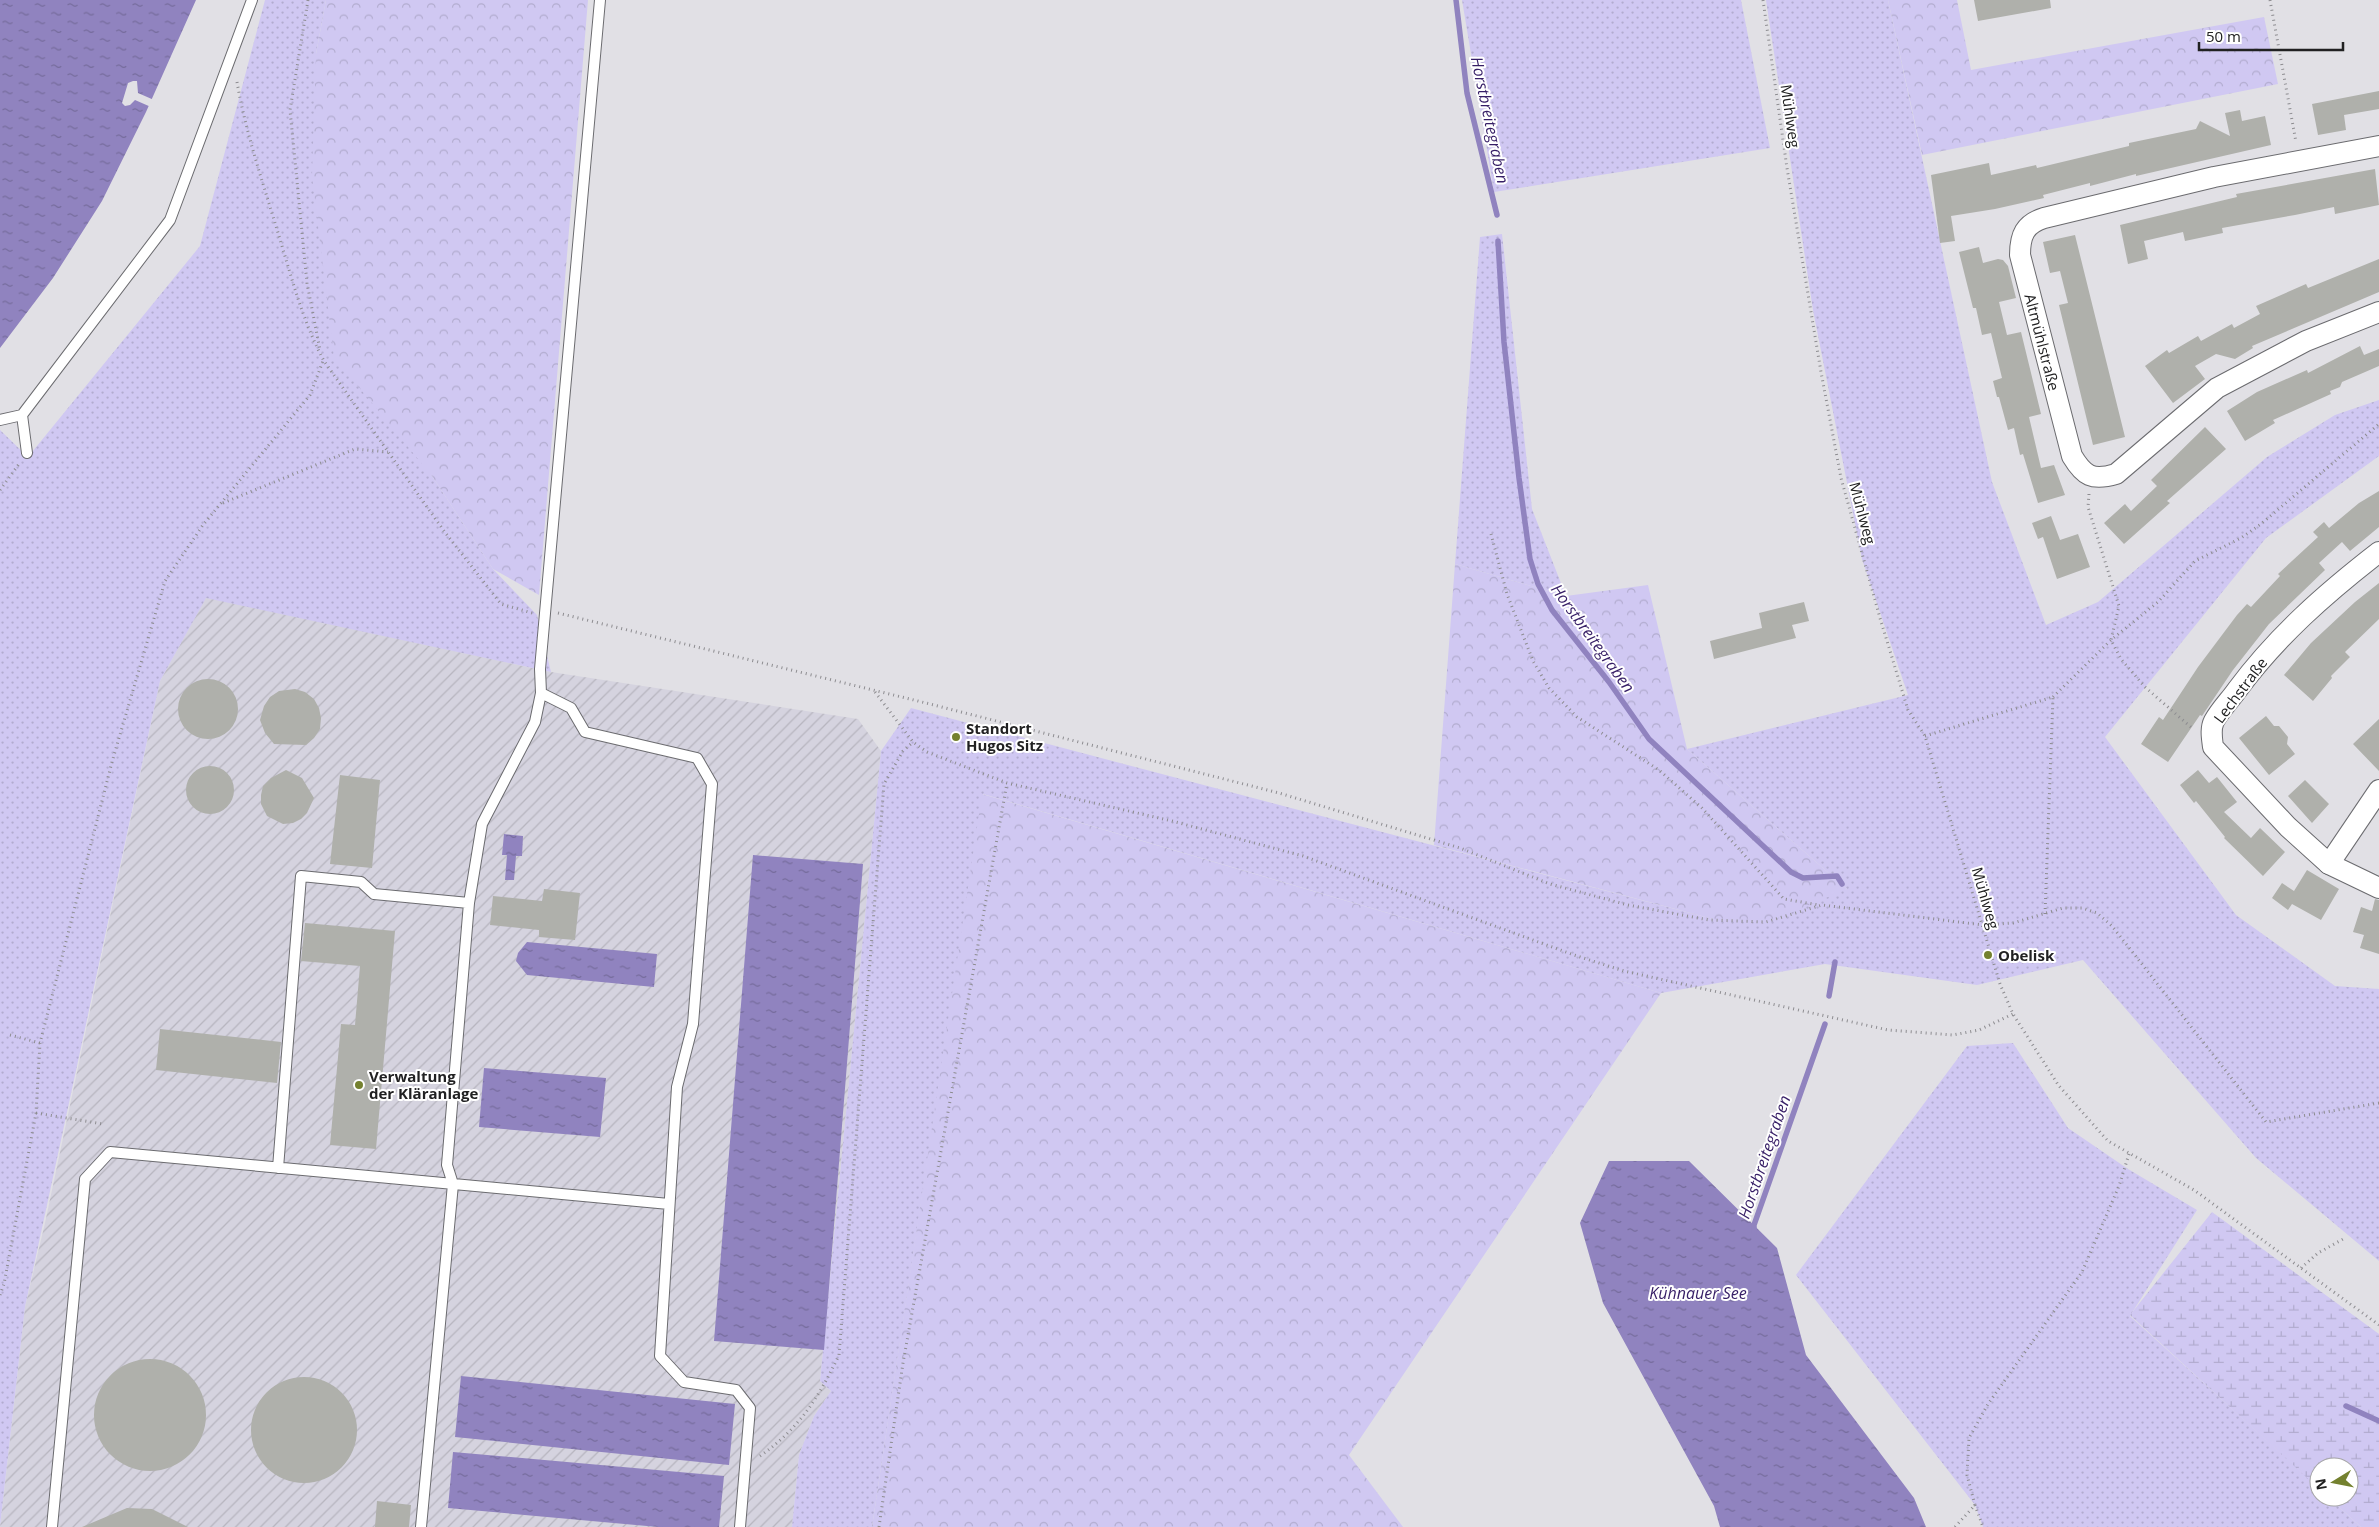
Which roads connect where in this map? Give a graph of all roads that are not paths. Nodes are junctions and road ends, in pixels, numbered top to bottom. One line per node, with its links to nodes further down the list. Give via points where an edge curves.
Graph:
1 (252, 0): 5 (lane, via 170,220)
2 (600, 0): 9 (lane, via 540,669)
3 (2379, 146): 4 (street, Altmühlstraße, via 2299,160 2082,208 2027,226 2020,240 2020,255 2072,456 2089,476 2103,478 2116,474 2217,388 2306,341)
4 (2379, 312)
5 (22, 415): 6 (lane); 7 (lane)
6 (0, 420)
7 (27, 453)
8 (2379, 552): 11 (street, Lechstraße, via 2291,626 2250,672 2214,721 2211,734 2213,747 2288,827)
9 (541, 693): 13 (lane, via 535,722 482,824); 16 (lane, via 570,708 585,732 697,758 712,784 693,1024 677,1087)
10 (2379, 790): 11 (street)
11 (2329, 864): 12 (street)
12 (2379, 888)
13 (469, 903): 14 (lane, via 374,894 361,882 301,876); 15 (lane, via 447,1165)
14 (278, 1168): 15 (lane); 17 (lane, via 110,1152 85,1179)
15 (453, 1184): 16 (lane); 18 (lane)
16 (669, 1204): 19 (lane, via 660,1356 684,1382 736,1390 750,1408)
17 (52, 1527)
18 (420, 1527)
19 (740, 1527)

